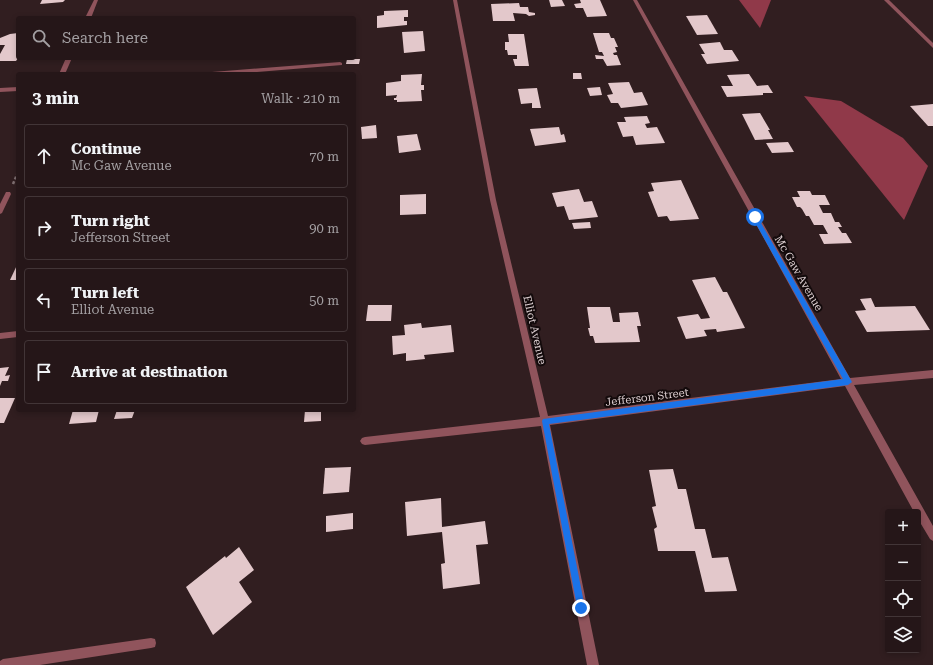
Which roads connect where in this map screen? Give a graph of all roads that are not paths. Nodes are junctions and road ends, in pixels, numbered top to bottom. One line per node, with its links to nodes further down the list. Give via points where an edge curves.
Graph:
1 (96, 0): 5 (street)
2 (455, 0): 19 (street, Elliot Avenue, via 493,200)
3 (636, 0): 18 (street, Mc Gaw Avenue)
4 (886, 0): 6 (street)
5 (89, 16)
6 (933, 46)
7 (69, 60): 9 (street)
8 (340, 64): 10 (street)
9 (63, 72)
10 (238, 72)
11 (16, 89): 12 (street)
12 (0, 90)
13 (8, 194): 14 (street)
14 (0, 211)
15 (16, 334): 16 (street)
16 (0, 336)
17 (933, 374): 18 (street, Jefferson Street)
18 (848, 382): 19 (street, Jefferson Street); 21 (street, Mc Gaw Avenue)
19 (545, 421): 20 (street, Jefferson Street); 24 (street, Elliot Avenue)
20 (365, 441)
21 (933, 536)
22 (151, 643): 23 (street)
23 (3, 665)
24 (593, 665)

